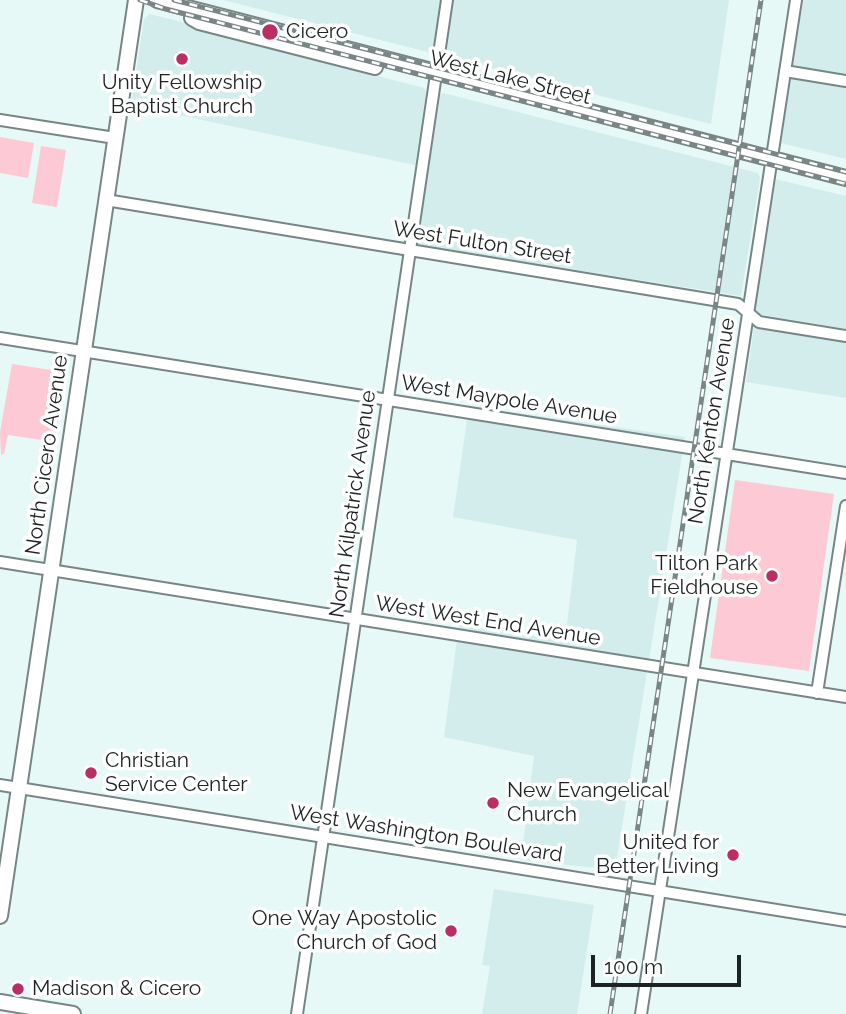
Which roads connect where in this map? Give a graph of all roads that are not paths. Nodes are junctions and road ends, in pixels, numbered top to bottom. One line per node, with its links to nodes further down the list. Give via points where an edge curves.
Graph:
1 (136, 0): 10 (main road, North Cicero Avenue)
2 (189, 0): 7 (main road, West Lake Street)
3 (447, 0): 7 (street, North Kilpatrick Avenue)
4 (796, 0): 6 (street, North Kenton Avenue)
5 (162, 2): 7 (main road, West Lake Street)
6 (785, 71): 8 (street); 11 (street, North Kenton Avenue)
7 (437, 73): 11 (main road, West Lake Street); 16 (street, North Kilpatrick Avenue)
8 (846, 81)
9 (0, 120): 10 (street)
10 (115, 138): 15 (main road, North Cicero Avenue)
11 (772, 159): 12 (main road, West Lake Street); 13 (main road, West Lake Street); 14 (main road, West Lake Street); 17 (street, North Kenton Avenue)
12 (846, 169)
13 (846, 178)
14 (846, 187)
15 (106, 201): 16 (street, West Fulton Street); 20 (main road, North Cicero Avenue)
16 (410, 251): 17 (street, West Fulton Street, via 738,304); 21 (street, North Kilpatrick Avenue)
17 (748, 313): 18 (street, West Fulton Street, via 759,322); 22 (street, North Kenton Avenue)
18 (846, 336)
19 (0, 338): 20 (street, West Maypole Avenue)
20 (83, 351): 21 (street, West Maypole Avenue); 26 (main road, North Cicero Avenue)
21 (388, 400): 22 (street, West Maypole Avenue); 27 (street, North Kilpatrick Avenue)
22 (727, 454): 23 (street, West Maypole Avenue); 28 (street, North Kenton Avenue)
23 (846, 473)
24 (846, 506): 29 (street)
25 (0, 562): 26 (street, West West End Avenue)
26 (51, 570): 27 (street, West West End Avenue); 32 (main road, North Cicero Avenue)
27 (356, 619): 28 (street, West West End Avenue); 33 (street, North Kilpatrick Avenue)
28 (694, 673): 29 (street, West West End Avenue); 34 (street, North Kenton Avenue)
29 (817, 693): 30 (street, West West End Avenue)
30 (846, 697)
31 (0, 785): 32 (street, West Washington Boulevard)
32 (19, 788): 33 (street, West Washington Boulevard); 35 (main road, North Cicero Avenue)
33 (323, 837): 34 (street, West Washington Boulevard); 39 (street, North Kilpatrick Avenue)
34 (659, 891): 36 (street, West Washington Boulevard); 40 (street, North Kenton Avenue)
35 (0, 916)
36 (846, 921)
37 (0, 1002): 38 (main road)
38 (73, 1014)
39 (297, 1014)
40 (641, 1014)

